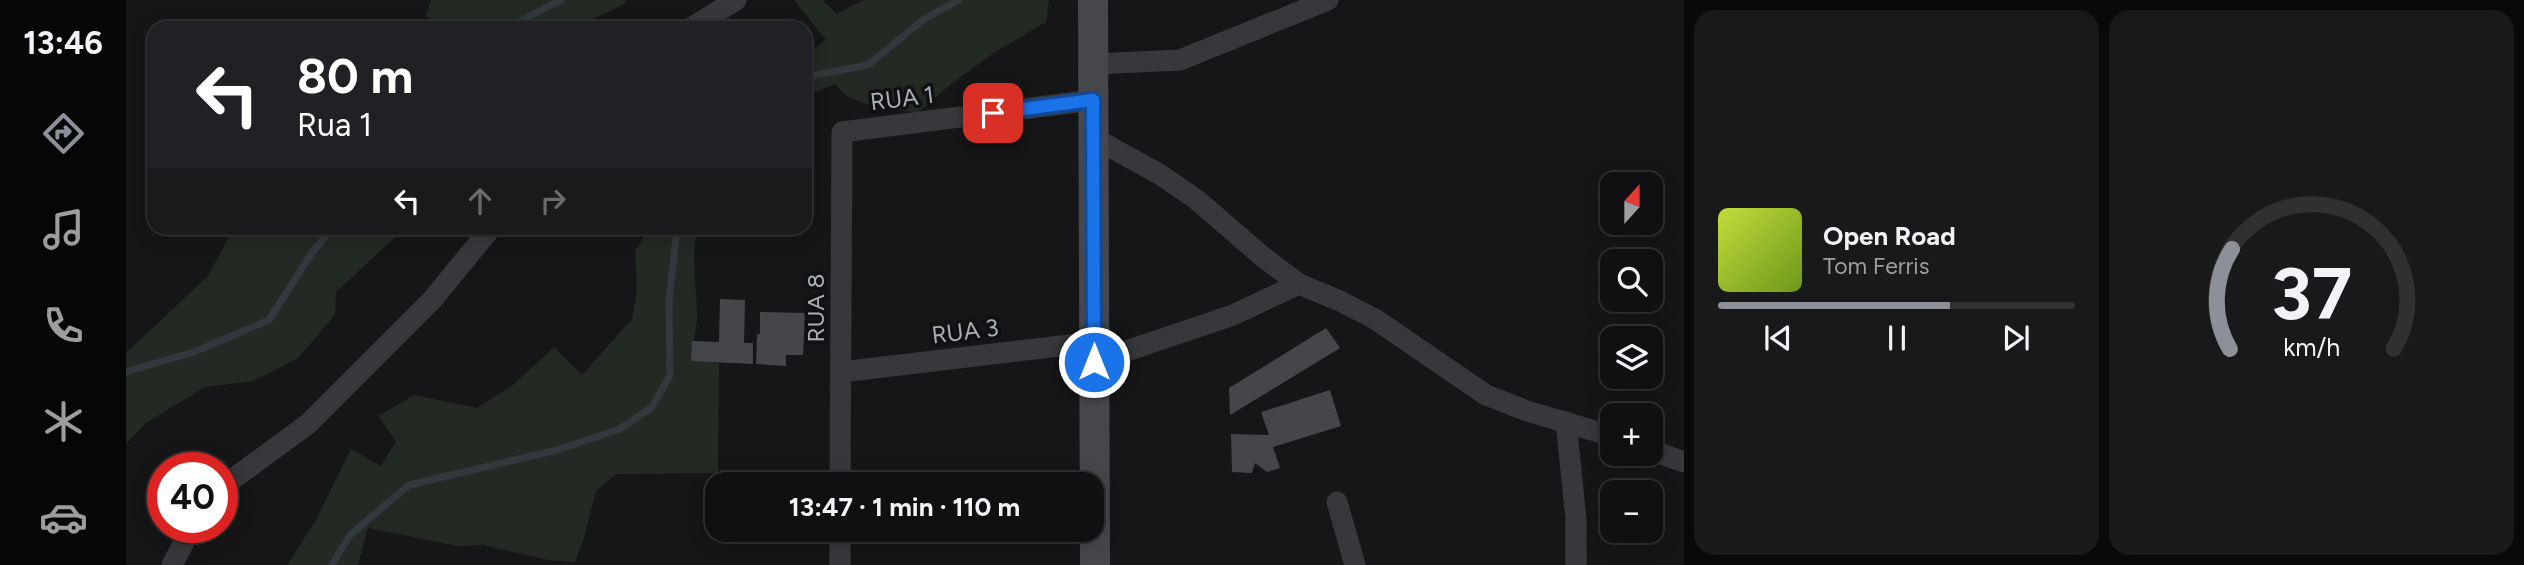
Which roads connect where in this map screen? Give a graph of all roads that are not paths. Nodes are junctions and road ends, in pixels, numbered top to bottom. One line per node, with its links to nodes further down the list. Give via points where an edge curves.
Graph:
1 (736, 0): 4 (street)
2 (1093, 0): 5 (street)
3 (1328, 0): 5 (street, via 1180,60)
4 (702, 21)
5 (1094, 64): 6 (street)
6 (1093, 100): 7 (street, RUA 1); 8 (street)
7 (842, 132): 12 (street, RUA 8)
8 (1094, 138): 10 (street, via 1197,200); 11 (street)
9 (485, 235): 18 (street, via 432,300 308,424)
10 (1299, 284): 11 (street, RUA 3, via 1233,315); 13 (street, via 1375,319 1486,396)
11 (1094, 352): 12 (street, RUA 3); 24 (street)
12 (841, 372): 17 (street, RUA 8)
13 (1566, 422): 14 (street); 26 (street)
14 (1600, 432)
15 (1663, 455): 16 (street)
16 (1684, 462)
17 (840, 472)
18 (238, 475)
19 (1337, 502): 25 (street)
20 (840, 542): 23 (street)
21 (184, 543): 22 (street)
22 (172, 565)
23 (840, 565)
24 (1095, 565)
25 (1355, 565)
26 (1576, 565)

